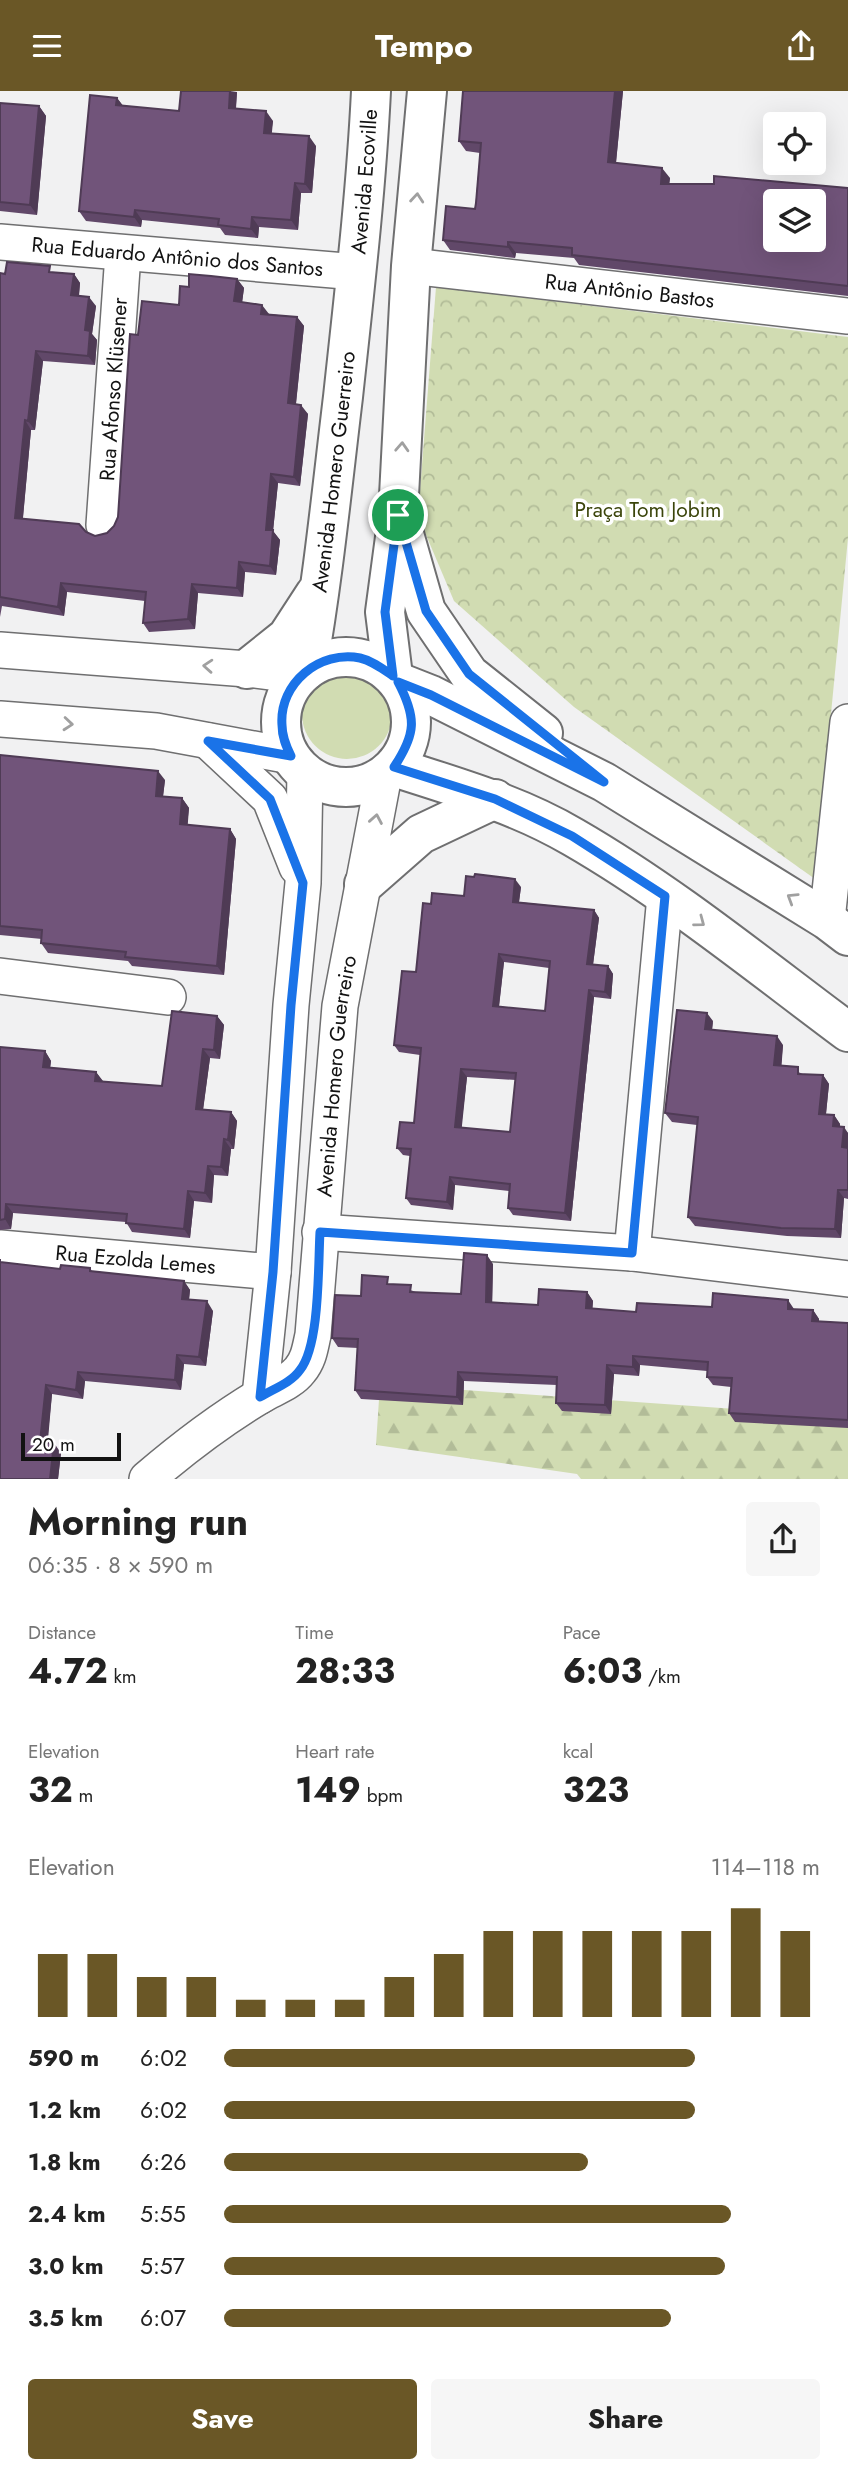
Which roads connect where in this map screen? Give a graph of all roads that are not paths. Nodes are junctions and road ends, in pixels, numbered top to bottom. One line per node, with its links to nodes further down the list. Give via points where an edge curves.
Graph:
1 (371, 91): 6 (street, Avenida Ecoville)
2 (427, 91): 5 (street, one-way to 2)
3 (0, 242): 4 (street, Rua Eduardo Antônio dos Santos)
4 (123, 254): 6 (street, Rua Eduardo Antônio dos Santos); 9 (street, Rua Afonso Klüsener)
5 (411, 266): 7 (street, Rua Antônio Bastos); 8 (street, one-way to 5)
6 (357, 272): 10 (street, Avenida Homero Guerreiro)
7 (848, 316)
8 (398, 515): 14 (street, via 385,612); 20 (street, via 426,611 469,674)
9 (104, 525)
10 (321, 583): 12 (street, via 287,637); 13 (street, Avenida Homero Guerreiro)
11 (0, 650): 12 (street, one-way to 11)
12 (247, 669): 13 (street)
13 (304, 673): 14 (street, via 323,661 342,657 378,665); 18 (street, via 283,705 281,723 284,740)
14 (396, 679): 19 (street, via 409,702 412,726 407,748); 20 (street)
15 (0, 719): 17 (street, one-way to 17, via 156,731)
16 (848, 722): 25 (street)
17 (208, 741): 18 (street); 22 (street, via 270,799)
18 (298, 764): 19 (street, via 323,782 344,787 365,784); 22 (street)
19 (389, 771): 21 (street); 23 (street, Avenida Homero Guerreiro, one-way to 19)
20 (604, 782): 25 (street, one-way to 20)
21 (495, 799): 23 (street, via 421,834); 24 (street, via 572,836)
22 (303, 883): 32 (street)
23 (364, 884): 29 (street, Avenida Homero Guerreiro, via 340,1006)
24 (665, 896): 28 (street, one-way to 28); 31 (street)
25 (838, 928)
26 (0, 976): 27 (street)
27 (168, 997)
28 (848, 1032)
29 (320, 1232): 31 (street); 34 (street, Avenida Homero Guerreiro, via 308,1357 299,1373)
30 (0, 1248): 32 (street, Rua Ezolda Lemes)
31 (632, 1253): 33 (street)
32 (273, 1272): 34 (street)
33 (848, 1279)
34 (260, 1397): 35 (street, Avenida Homero Guerreiro)
35 (147, 1479)

